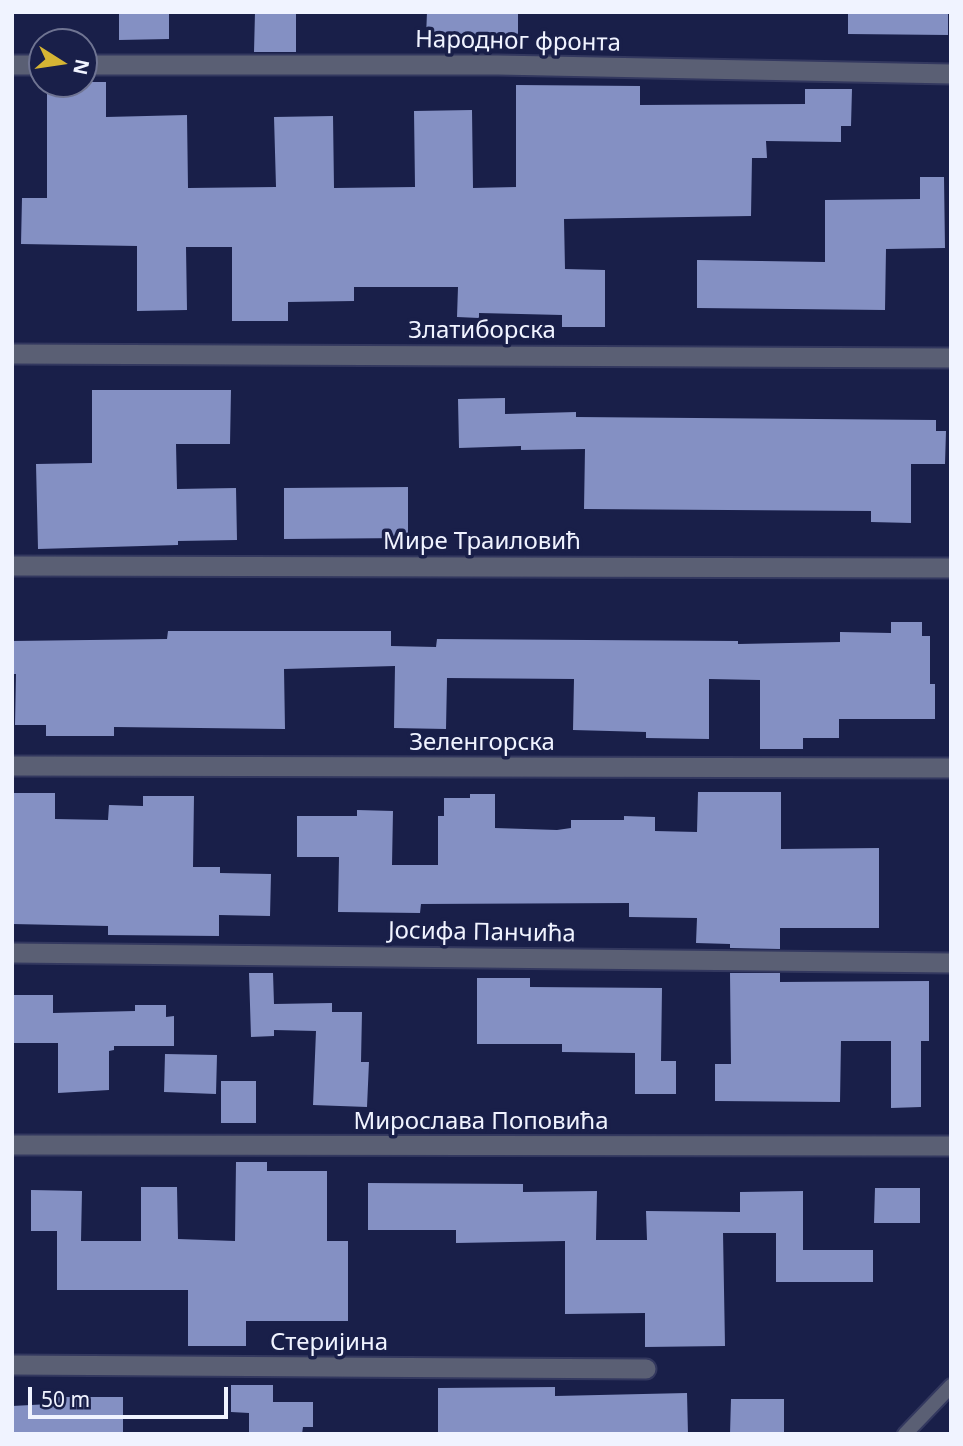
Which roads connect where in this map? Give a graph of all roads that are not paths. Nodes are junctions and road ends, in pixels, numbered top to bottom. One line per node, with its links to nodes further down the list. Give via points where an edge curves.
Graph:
1 (98, 65): 2 (street, Народног фронта, via 498,65)
2 (951, 74)
3 (12, 354): 4 (street, Златиборска)
4 (951, 358)
5 (12, 566): 6 (street, Мире Траиловић)
6 (951, 568)
7 (12, 766): 8 (street, Зеленгорска)
8 (951, 768)
9 (12, 953): 10 (street, Јосифа Панчића)
10 (951, 963)
11 (12, 1145): 12 (street, Мирослава Поповића)
12 (951, 1146)
13 (12, 1366): 14 (street, Стеријина)
14 (646, 1370)
15 (951, 1386): 16 (lane)
16 (905, 1434)

